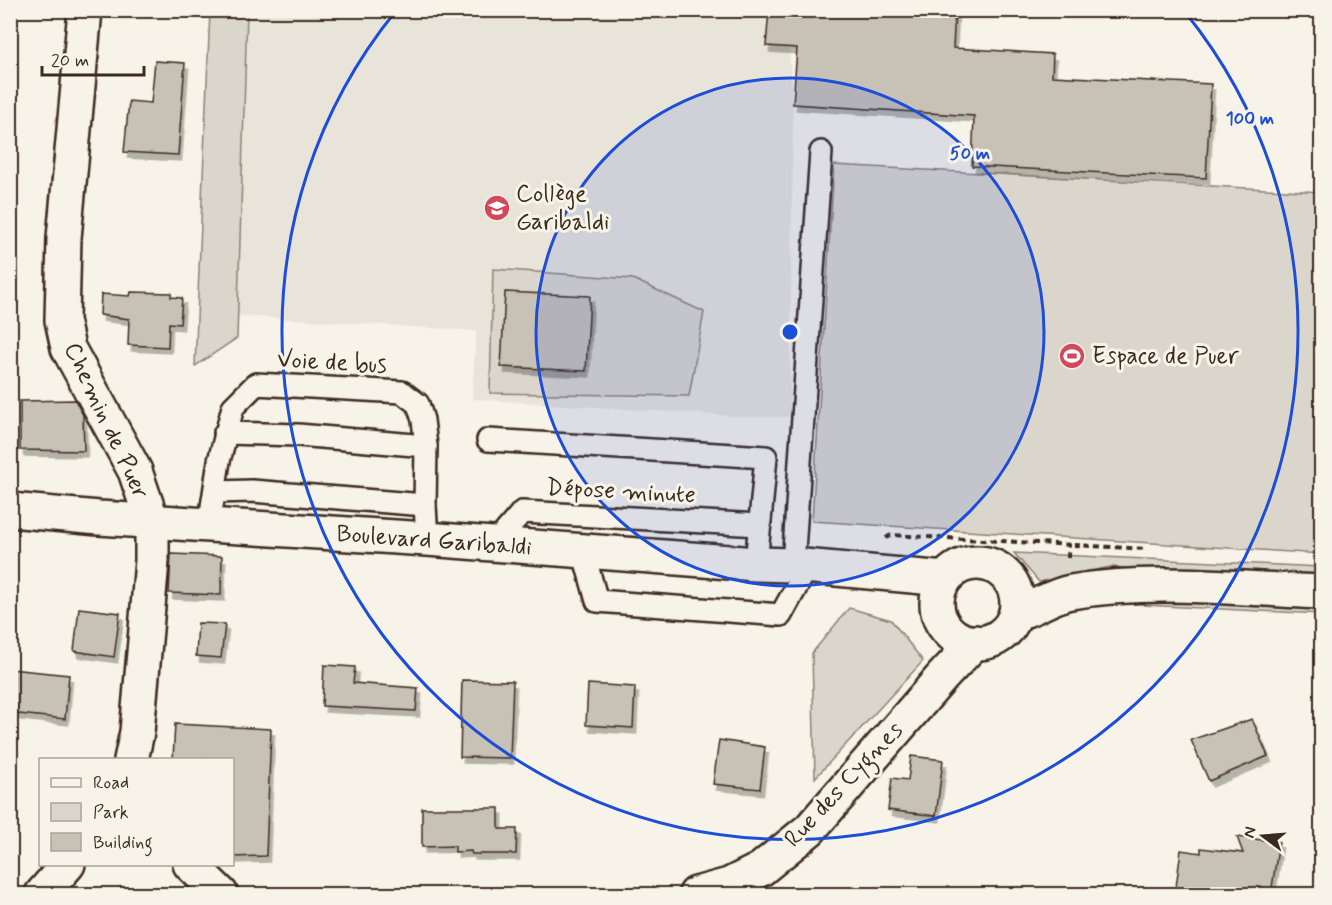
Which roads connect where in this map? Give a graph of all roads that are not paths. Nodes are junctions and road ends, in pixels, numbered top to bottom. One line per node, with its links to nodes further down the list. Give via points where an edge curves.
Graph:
1 (85, 10): 9 (main road, Chemin de Puer, via 64,238 62,320 68,348 135,471)
2 (821, 152): 16 (lane)
3 (225, 433): 5 (lane); 5 (lane, Voie de bus, via 233,407 256,384 402,392 418,404); 6 (lane, Voie de bus)
4 (488, 440): 10 (lane, via 766,457)
5 (426, 446): 7 (lane, Voie de bus)
6 (215, 492): 7 (lane, via 252,491); 11 (lane, Voie de bus)
7 (425, 505): 12 (lane, Voie de bus)
8 (10, 510): 9 (main road, Boulevard Garibaldi)
9 (152, 521): 11 (main road, Boulevard Garibaldi); 21 (main road, Chemin de Puer, via 151,572)
10 (760, 525): 13 (lane, Dépose minute, via 522,512); 15 (lane)
11 (209, 526): 12 (main road, Boulevard Garibaldi)
12 (427, 539): 13 (main road, Boulevard Garibaldi)
13 (494, 544): 14 (main road, Boulevard Garibaldi)
14 (583, 551): 15 (main road, Boulevard Garibaldi); 16 (lane, via 597,601 781,615)
15 (756, 564): 16 (main road, Boulevard Garibaldi)
16 (800, 565): 17 (main road, Boulevard Garibaldi, via 858,571)
17 (941, 591): 19 (main road, via 954,570 979,562 1002,571); 20 (main road, via 939,616 945,627)
18 (1322, 592): 19 (main road, via 1122,585 1067,593 1028,610)
19 (1014, 597): 20 (main road, via 1012,623 1005,632 986,642)
20 (965, 639): 24 (main road, Rue des Cygnes, via 943,676)
21 (131, 758)
22 (66, 866): 26 (main road)
23 (192, 866): 27 (main road)
24 (765, 882): 25 (main road, Rue des Cygnes)
25 (730, 890): 28 (main road, Rue des Cygnes)
26 (42, 894)
27 (221, 894)
28 (696, 894)

